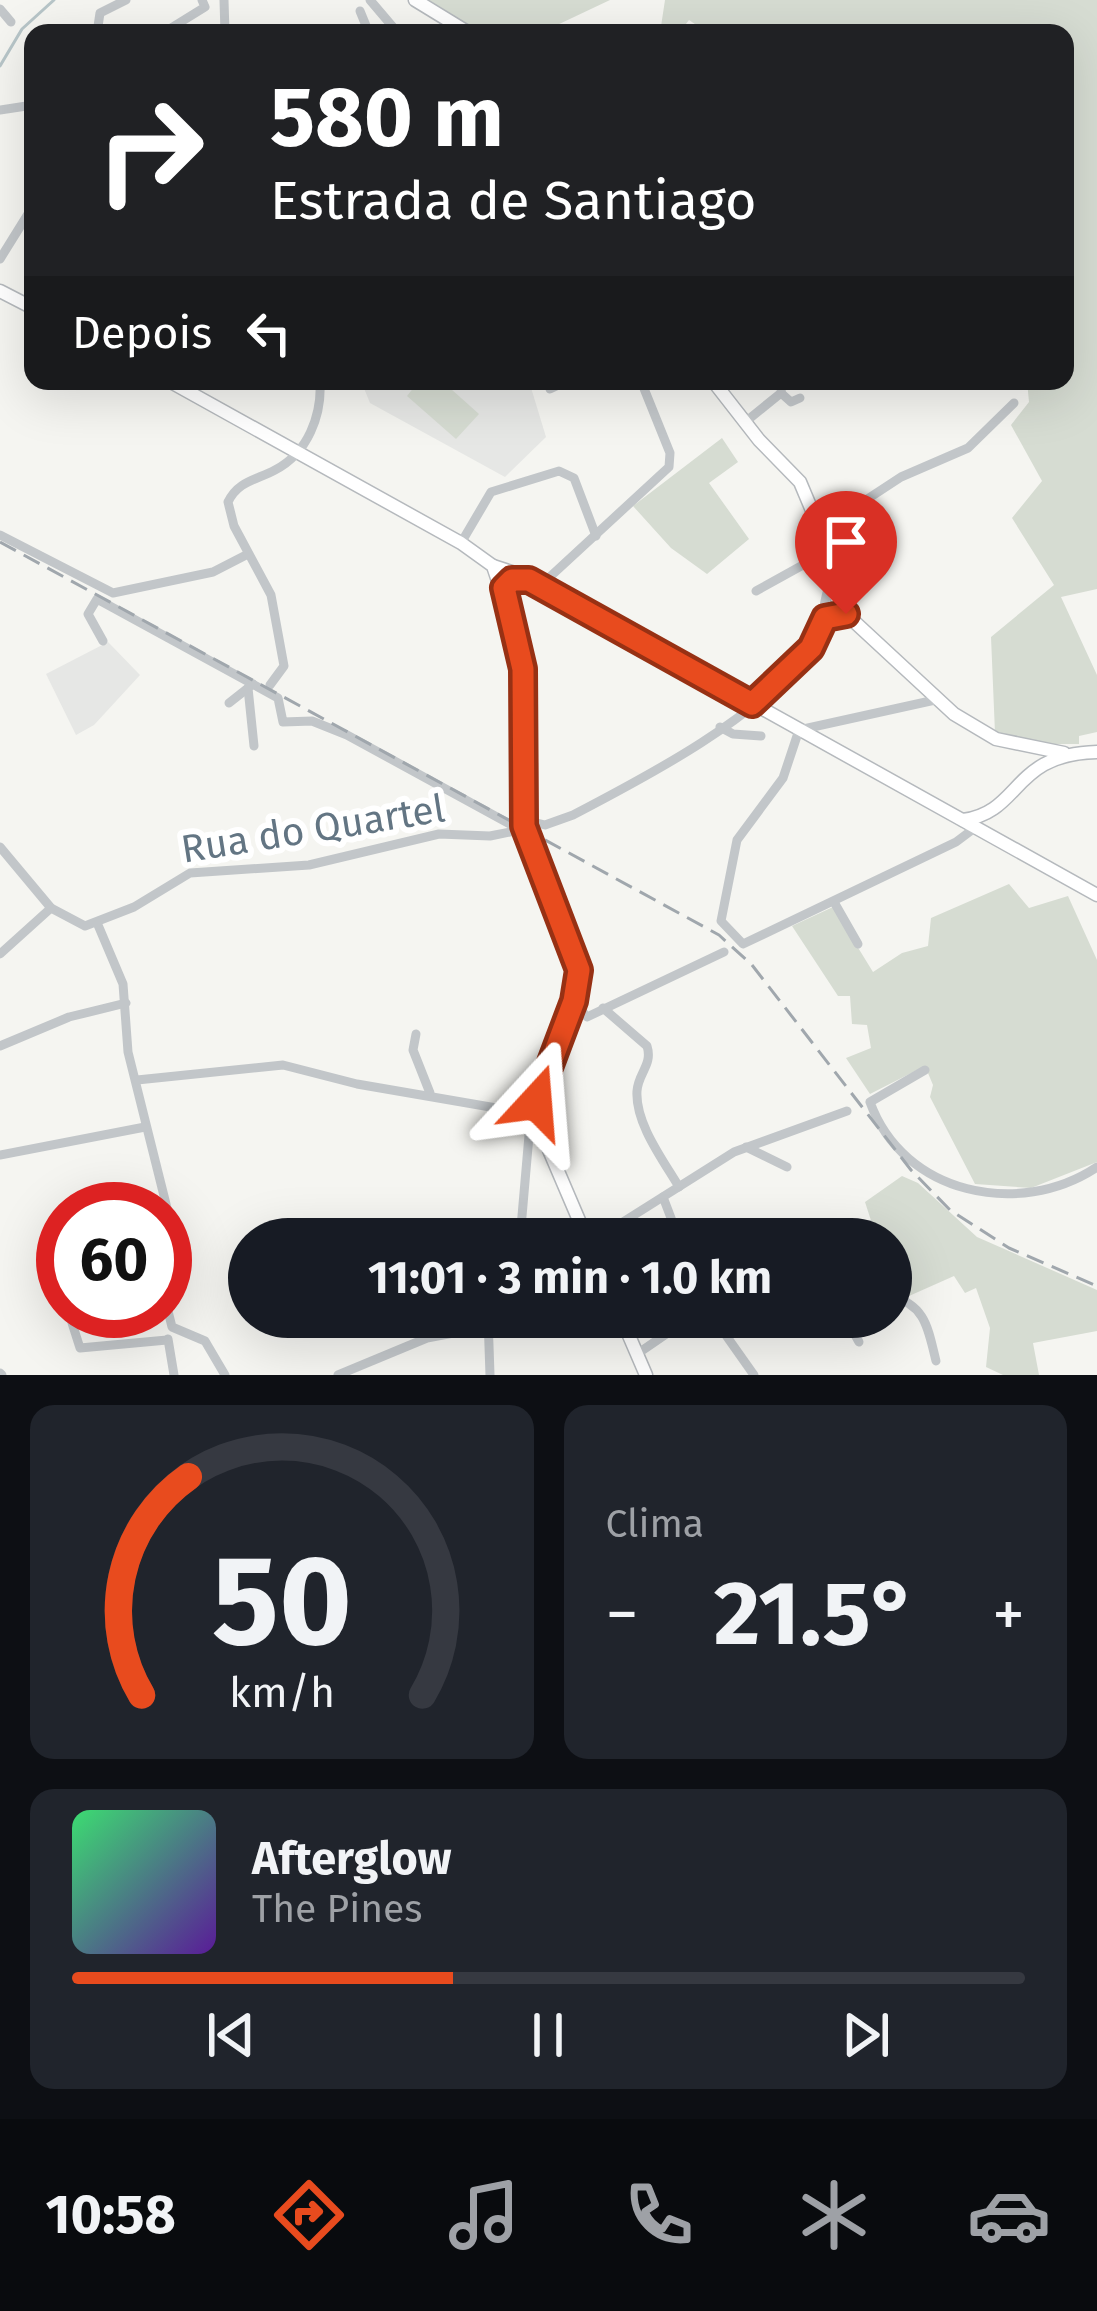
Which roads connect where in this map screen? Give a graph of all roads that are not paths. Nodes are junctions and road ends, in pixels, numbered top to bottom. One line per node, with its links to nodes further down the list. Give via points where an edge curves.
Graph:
1 (126, 0): 8 (street, via 100,14)
2 (202, 0): 9 (street, via 206,8)
3 (370, 0): 11 (street)
4 (415, 0): 12 (main road)
5 (0, 9): 7 (street)
6 (360, 11): 10 (street)
7 (11, 22)
8 (98, 24)
9 (174, 24)
10 (365, 24)
11 (390, 24)
12 (454, 24)
13 (24, 220): 14 (street)
14 (0, 259)
15 (185, 390): 24 (main road)
16 (321, 390): 24 (street, via 322,413)
17 (649, 390): 28 (street, via 669,466)
18 (719, 390): 23 (main road)
19 (778, 390): 23 (street)
20 (783, 390): 21 (street, via 791,402)
21 (800, 398)
22 (1014, 403): 26 (street, via 968,448)
23 (744, 423): 26 (main road, via 800,482)
24 (295, 452): 29 (main road); 30 (street, via 230,497)
25 (880, 510): 26 (street, via 847,527)
26 (817, 525): 31 (main road)
27 (0, 535): 30 (street, via 106,592 194,577)
28 (596, 536): 29 (street, via 574,478 560,471 491,491); 33 (street)
29 (461, 543): 32 (main road)
30 (248, 554): 39 (street, via 272,595 284,661)
31 (821, 555): 34 (main road); 35 (street)
32 (503, 579): 33 (main road); 53 (main road, via 523,669)
33 (535, 583): 43 (main road)
34 (829, 586): 36 (main road); 37 (street)
35 (756, 591)
36 (846, 614): 37 (street); 41 (main road)
37 (825, 618): 43 (street, Rua do Quartel, via 811,648)
38 (103, 641): 40 (street, via 88,614 98,599)
39 (270, 685)
40 (251, 686): 42 (street); 47 (street); 53 (street, via 282,702 283,722 313,721 347,735)
41 (935, 700): 45 (street); 48 (main road, via 996,739)
42 (229, 703)
43 (752, 704): 44 (street, Rua do Quartel); 45 (main road)
44 (720, 727): 46 (street); 53 (street, Rua do Quartel, via 573,815)
45 (800, 730): 52 (main road, via 962,820); 56 (street, via 783,778 734,850 719,916 742,944)
46 (761, 736)
47 (254, 746)
48 (1026, 747): 50 (main road); 51 (main road)
49 (1097, 752): 50 (main road)
50 (1064, 753): 51 (main road)
51 (1031, 770): 52 (main road)
52 (984, 821): 55 (main road, via 996,838); 56 (street)
53 (522, 826): 58 (street, Rua do Quartel, via 490,836 439,834 309,865 190,873); 62 (main road, via 576,954)
54 (0, 847): 57 (street)
55 (1097, 895)
56 (835, 902): 59 (street)
57 (51, 908): 58 (street); 61 (street)
58 (98, 925): 63 (street)
59 (858, 944)
60 (724, 952): 64 (street)
61 (0, 954)
62 (574, 1001): 65 (street); 67 (main road)
63 (126, 1003): 68 (street); 70 (street)
64 (603, 1008): 65 (street); 80 (street, via 647,1046 638,1107)
65 (587, 1017): 67 (street)
66 (416, 1034): 71 (street, via 413,1050)
67 (560, 1035): 73 (main road)
68 (0, 1046)
69 (925, 1070): 78 (street, via 870,1102 928,1178 1030,1192)
70 (137, 1080): 71 (street, via 284,1065); 74 (street)
71 (430, 1093): 73 (street)
72 (847, 1112): 75 (street)
73 (537, 1115): 82 (street); 83 (main road)
74 (145, 1127): 76 (street); 79 (street)
75 (746, 1148): 77 (street); 80 (street)
76 (0, 1155)
77 (788, 1166)
78 (1097, 1167)
79 (160, 1182)
80 (679, 1187): 81 (street)
81 (663, 1197): 84 (street); 85 (street)
82 (522, 1218)
83 (583, 1218)
84 (628, 1218)
85 (671, 1218)
86 (912, 1304): 99 (street, via 925,1318)
87 (192, 1337): 101 (street, via 201,1338)
88 (77, 1338): 89 (street, via 80,1348)
89 (150, 1338)
90 (171, 1338): 100 (street)
91 (427, 1338): 102 (street)
92 (488, 1338): 103 (street)
93 (630, 1338): 98 (main road)
94 (660, 1338): 98 (street)
95 (728, 1338): 105 (street)
96 (858, 1338): 97 (street)
97 (860, 1342)
98 (637, 1354): 104 (main road)
99 (935, 1361)
100 (174, 1375)
101 (225, 1375)
102 (338, 1375)
103 (490, 1375)
104 (646, 1375)
105 (754, 1375)

